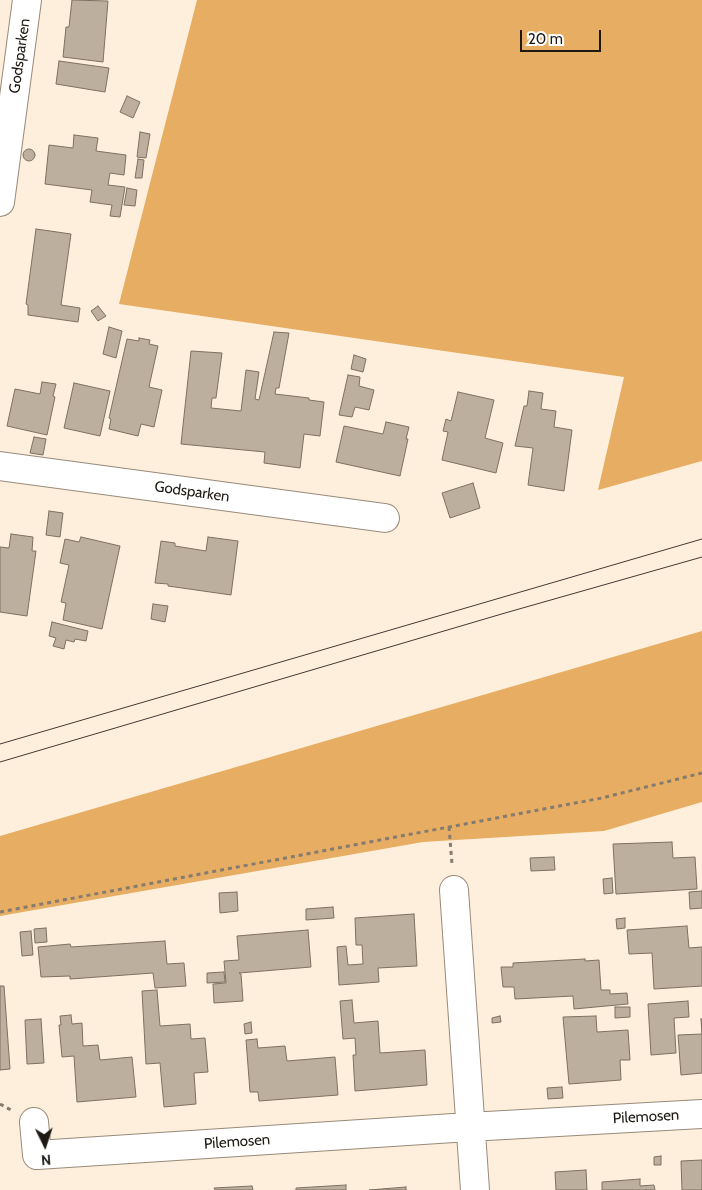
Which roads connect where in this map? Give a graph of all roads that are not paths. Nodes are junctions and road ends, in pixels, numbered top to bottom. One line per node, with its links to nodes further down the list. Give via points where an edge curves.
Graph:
1 (27, 0): 2 (street, Godsparken)
2 (0, 202)
3 (0, 466): 4 (street, Godsparken)
4 (384, 518)
5 (454, 890): 8 (street)
6 (702, 1114): 8 (street, Pilemosen)
7 (34, 1122): 8 (street, Pilemosen, via 37,1155)
8 (469, 1127): 9 (street)
9 (475, 1190)

